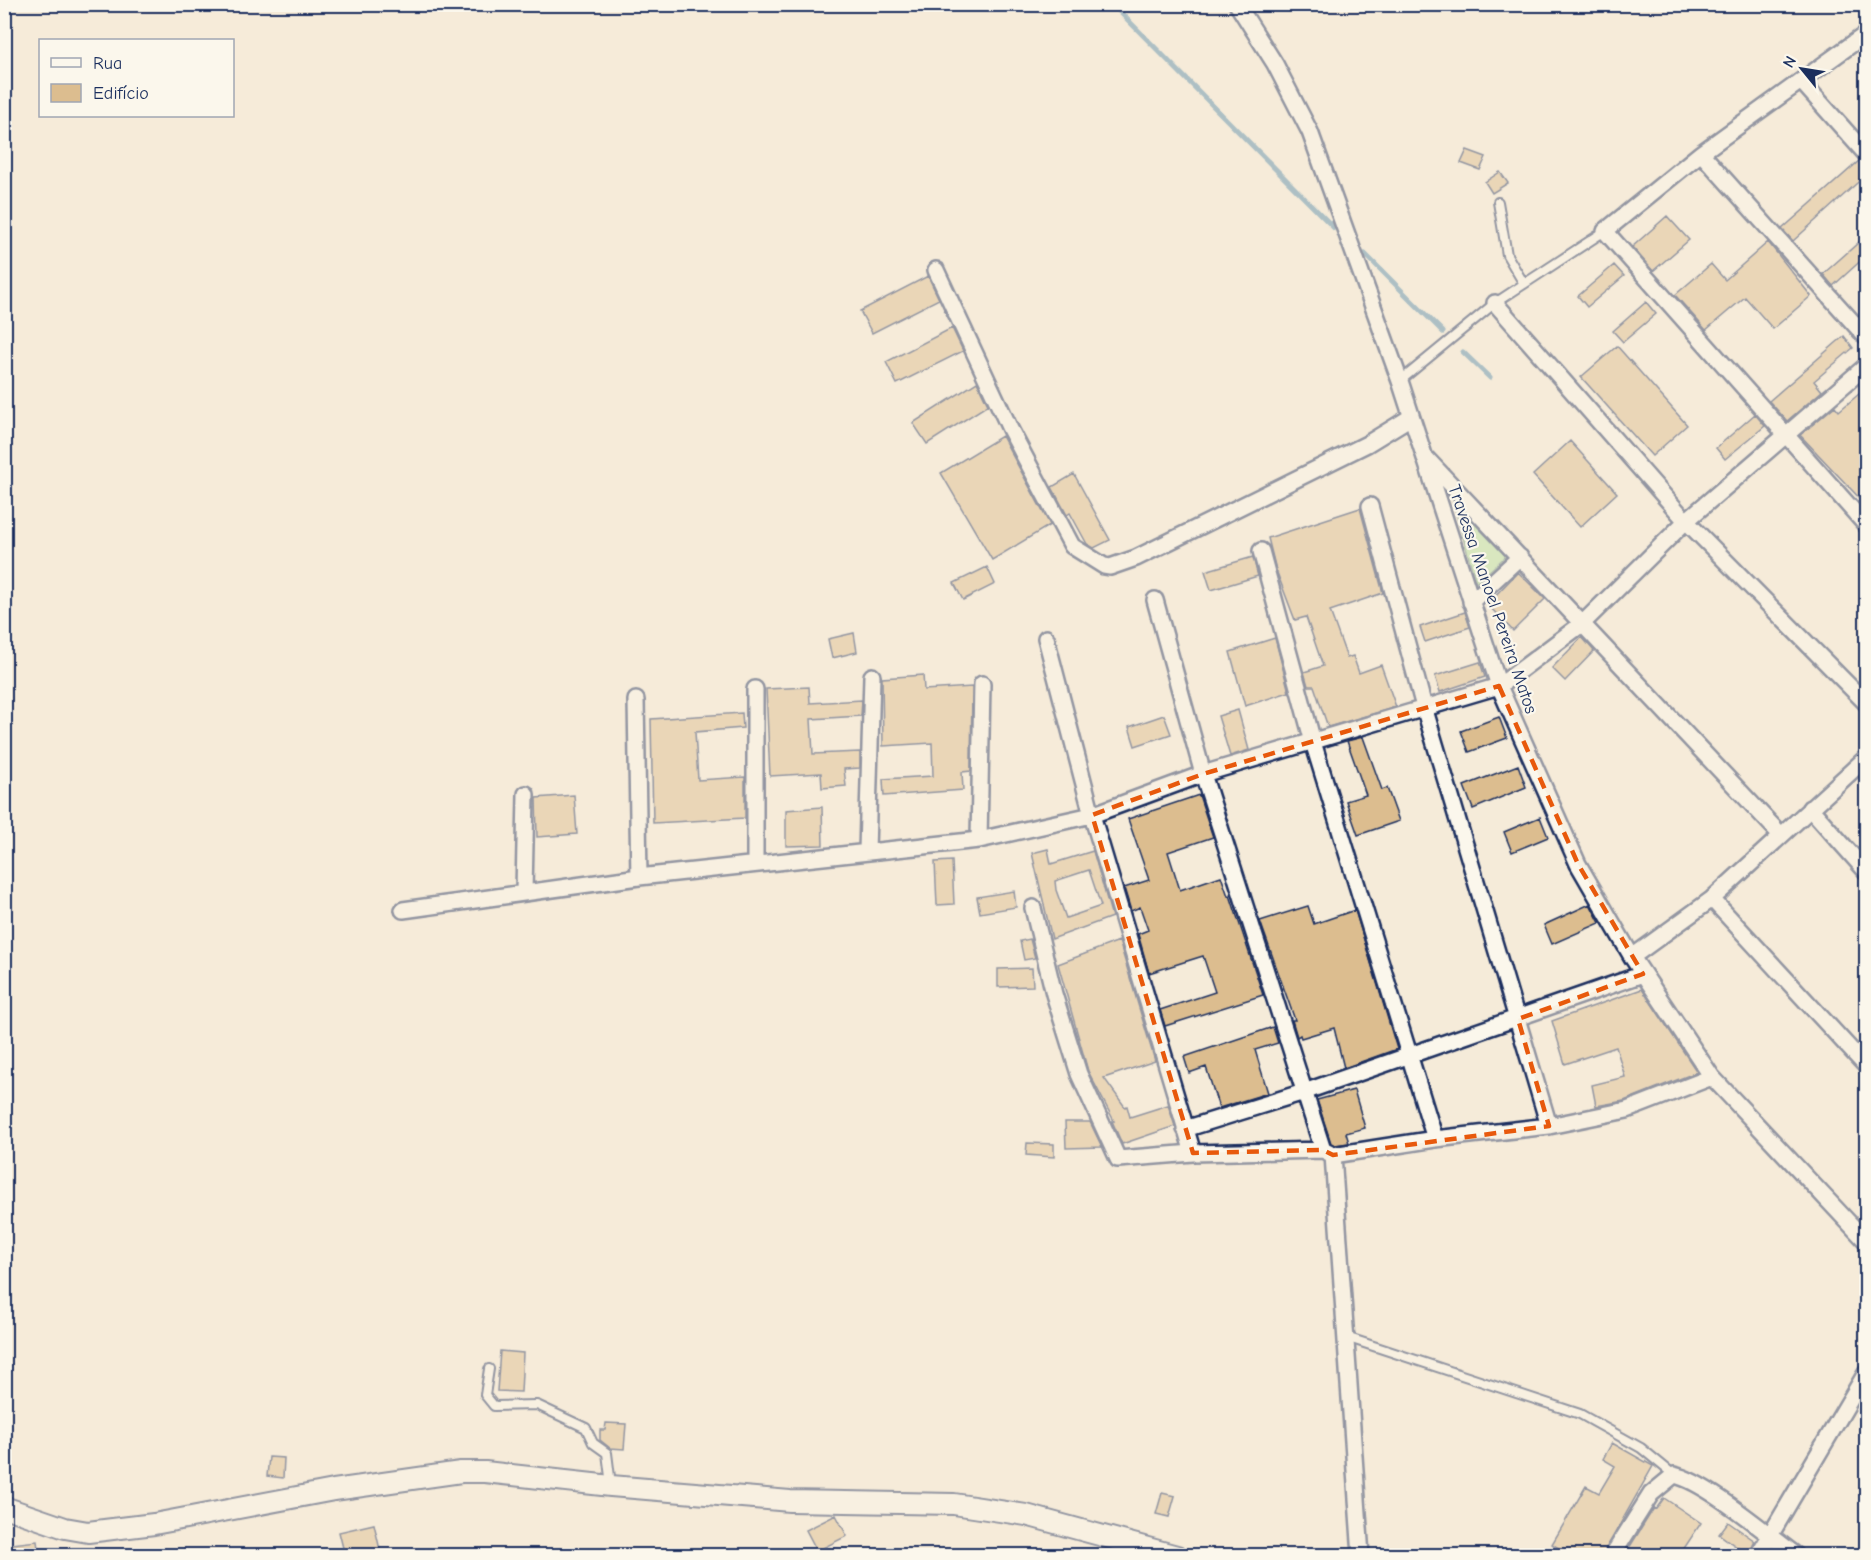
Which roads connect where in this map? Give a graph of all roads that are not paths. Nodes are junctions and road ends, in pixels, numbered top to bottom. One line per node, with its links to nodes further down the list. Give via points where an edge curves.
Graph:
1 (1237, 4): 13 (street, Travessa Manoel Pereira Matos, via 1275,64 1310,132)
2 (1866, 34): 3 (street)
3 (1802, 82): 4 (street); 5 (street)
4 (1701, 153): 7 (street); 11 (street)
5 (1866, 154)
6 (1498, 202): 9 (lane, via 1507,255)
7 (1605, 231): 9 (lane); 15 (street)
8 (936, 270): 14 (street, via 1010,429 1072,546 1104,566 1156,549 1367,444)
9 (1524, 284): 10 (lane)
10 (1495, 303): 13 (lane); 18 (street)
11 (1866, 337)
12 (1866, 366): 15 (street)
13 (1400, 381): 14 (street, Travessa Manoel Pereira Matos)
14 (1411, 417): 16 (street, Travessa Manoel Pereira Matos)
15 (1786, 437): 18 (street); 19 (street)
16 (1423, 455): 21 (street); 23 (street, Travessa Manoel Pereira Matos)
17 (1370, 506): 32 (street)
18 (1686, 522): 24 (street); 31 (street)
19 (1866, 525)
20 (1261, 551): 33 (street)
21 (1520, 557): 23 (street); 24 (street)
22 (1155, 600): 35 (street)
23 (1471, 602): 28 (street, Travessa Manoel Pereira Matos)
24 (1583, 623): 28 (street); 39 (street)
25 (1046, 638): 38 (street)
26 (872, 676): 41 (street)
27 (982, 684): 40 (street)
28 (1499, 686): 32 (street); 49 (street, Travessa Manoel Pereira Matos, via 1578,864)
29 (755, 688): 42 (street)
30 (636, 700): 44 (street)
31 (1866, 703)
32 (1424, 707): 33 (street); 51 (street)
33 (1313, 742): 35 (street); 52 (street)
34 (1866, 758): 37 (street)
35 (1203, 774): 38 (street); 55 (street)
36 (526, 794): 45 (street)
37 (1810, 808): 39 (street); 43 (street)
38 (1092, 815): 40 (street); 57 (street)
39 (1781, 835): 46 (street)
40 (979, 840): 41 (street)
41 (867, 851): 42 (street)
42 (755, 864): 44 (street)
43 (1866, 871)
44 (639, 877): 45 (street)
45 (524, 892): 48 (street)
46 (1712, 899): 49 (street); 53 (street)
47 (1033, 908): 60 (street, via 1079,1074 1118,1159)
48 (403, 910)
49 (1632, 957): 50 (street, Travessa Manoel Pereira Matos)
50 (1643, 974): 51 (street); 54 (street, Travessa Manoel Pereira Matos)
51 (1518, 1019): 52 (street); 56 (street)
52 (1411, 1054): 55 (street); 58 (street)
53 (1866, 1066)
54 (1712, 1077): 56 (street, via 1628,1110); 61 (street, Travessa Manoel Pereira Matos)
55 (1304, 1092): 57 (street); 59 (street)
56 (1549, 1126): 58 (street)
57 (1185, 1129): 60 (street)
58 (1435, 1139): 59 (street)
59 (1328, 1153): 60 (street); 62 (street)
60 (1193, 1154)
61 (1866, 1241)
62 (1344, 1336): 65 (lane, via 1580,1414 1641,1448); 70 (street)
63 (489, 1369): 66 (lane, via 485,1395 494,1406 537,1405 586,1428 593,1443 607,1453)
64 (1866, 1373): 68 (street)
65 (1674, 1475): 68 (street, via 1694,1483); 71 (street, via 1651,1494)
66 (611, 1486): 67 (street, via 461,1472 88,1532); 69 (street, via 790,1501 954,1504 1026,1515)
67 (4, 1507)
68 (1769, 1535): 72 (street); 73 (street)
69 (1177, 1556)
70 (1361, 1556)
71 (1612, 1556)
72 (1758, 1556)
73 (1797, 1556)

